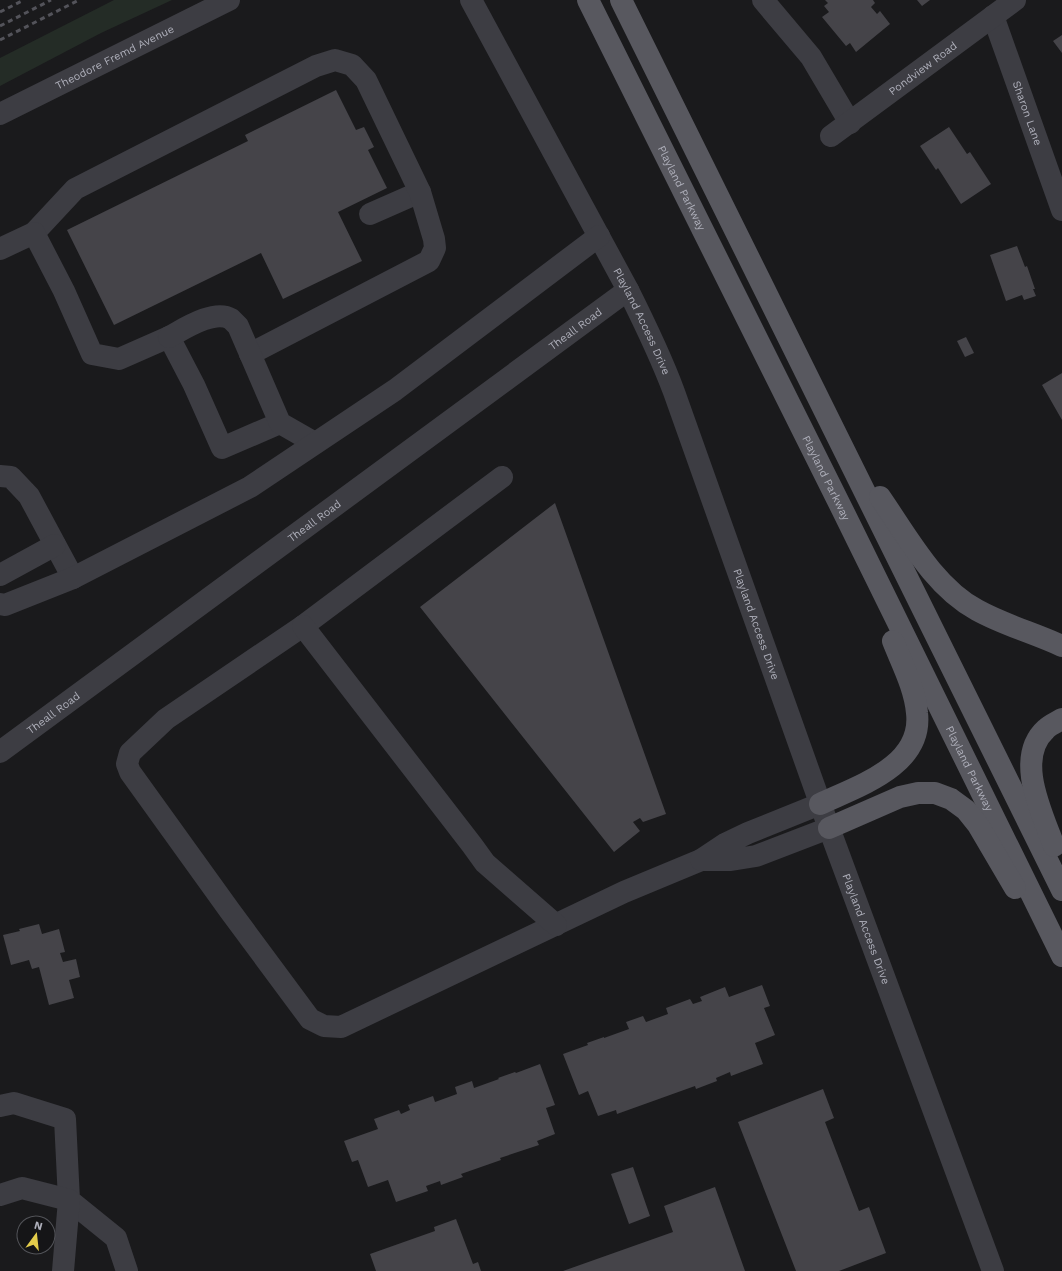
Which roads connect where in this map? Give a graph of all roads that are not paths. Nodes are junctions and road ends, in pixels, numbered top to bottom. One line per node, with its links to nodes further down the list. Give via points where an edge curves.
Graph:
1 (229, 0): 8 (street, Theodore Fremd Avenue)
2 (471, 0): 15 (street, Playland Access Drive)
3 (588, 0): 25 (main road, Playland Parkway)
4 (620, 0): 21 (main road)
5 (763, 0): 9 (street, via 811,57)
6 (1015, 0): 7 (street, Pondview Road)
7 (993, 16): 9 (street, Pondview Road); 12 (street, Sharon Lane)
8 (0, 114)
9 (850, 123): 10 (street, Pondview Road)
10 (831, 136)
11 (420, 192): 13 (street); 14 (street, via 366,80 352,65 335,60 316,66 75,189); 19 (street, via 434,239 435,248 429,261)
12 (1062, 210)
13 (370, 214)
14 (34, 233): 16 (street); 18 (street, via 92,354 119,359)
15 (599, 236): 17 (street, Playland Access Drive); 22 (street, via 395,390)
16 (0, 249)
17 (628, 290): 33 (street, Theall Road); 34 (street, Playland Access Drive, via 648,328 674,392)
18 (169, 337): 19 (street, via 197,322 219,316 230,319 238,326); 20 (street, via 222,448)
19 (250, 354): 20 (street)
20 (280, 423): 22 (street)
21 (833, 427): 31 (main road, via 923,560 941,581 976,610); 38 (main road)
22 (315, 443): 28 (street, via 250,487)
23 (0, 476): 26 (street, via 11,477 28,496)
24 (502, 477): 30 (street)
25 (844, 513): 34 (main road, via 912,690 918,714 916,734 907,751 895,765 878,777); 40 (main road, Playland Parkway)
26 (52, 540): 27 (street); 28 (street)
27 (0, 575)
28 (72, 578): 29 (street, via 5,605)
29 (0, 604)
30 (303, 626): 39 (street, via 485,863); 39 (street, via 166,719 130,753 127,764 130,772 310,1020 324,1026 341,1027)
31 (1062, 646)
32 (1062, 719): 37 (main road, via 1046,728 1036,741 1031,779)
33 (0, 752)
34 (820, 804): 35 (street, Playland Access Drive); 36 (street, via 748,833)
35 (829, 828): 36 (street, via 756,856 731,860); 41 (main road, via 918,793 935,793 951,799 966,810 978,825); 45 (street, Playland Access Drive)
36 (701, 860): 39 (street, via 624,892)
37 (1062, 870)
38 (1062, 890)
39 (556, 925)
40 (1062, 956)
41 (1062, 968)
42 (0, 1106): 44 (street, via 14,1103 65,1119)
43 (0, 1195): 44 (street, via 22,1188)
44 (69, 1200): 46 (street); 47 (street, via 116,1238)
45 (989, 1270)
46 (63, 1271)
47 (127, 1271)

